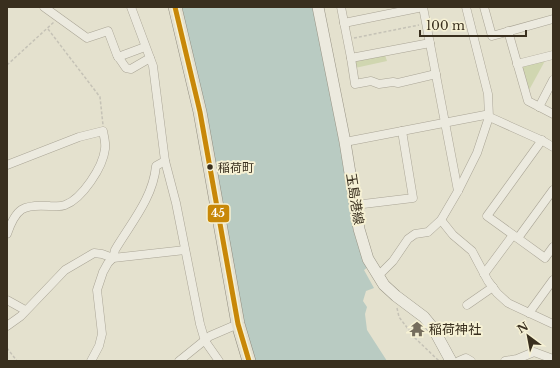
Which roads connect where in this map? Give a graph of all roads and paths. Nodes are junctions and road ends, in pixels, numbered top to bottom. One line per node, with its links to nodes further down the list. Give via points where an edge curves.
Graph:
1 (44, 7): 9 (street)
2 (131, 7): 17 (street)
3 (174, 7): 55 (main road, via 200,112)
4 (318, 7): 33 (main road, 玉島港線)
5 (341, 7): 11 (street)
6 (423, 7): 11 (street); 12 (street)
7 (466, 7): 28 (street, via 488,94)
8 (484, 7): 14 (street, via 492,36)
9 (59, 16): 13 (path); 19 (street, via 87,38 108,31)
10 (553, 19): 14 (street)
11 (344, 23): 15 (street)
12 (427, 23): 15 (path); 16 (street)
13 (48, 29): 23 (path); 30 (path, via 100,97)
14 (508, 31): 22 (street)
15 (347, 40): 21 (street)
16 (430, 43): 21 (street); 24 (street)
17 (145, 47): 19 (street); 20 (street)
18 (553, 55): 22 (street)
19 (118, 57): 20 (street, via 123,66 129,69)
20 (150, 58): 35 (street)
21 (351, 58): 24 (street, via 355,84 371,81 379,84 398,83)
22 (517, 64): 26 (street, via 528,101)
23 (7, 65)
24 (436, 74): 29 (street)
25 (553, 80): 26 (street)
26 (539, 107): 27 (street)
27 (553, 114)
28 (489, 117): 29 (street, via 485,115); 32 (street); 38 (street, via 477,152)
29 (444, 123): 31 (street); 38 (street)
30 (103, 131): 36 (street, via 79,137); 41 (street, via 105,149 84,190 60,207 36,205 22,209 16,213)
31 (402, 131): 33 (street); 39 (street, via 413,198)
32 (542, 140): 34 (street); 42 (street, via 487,216)
33 (345, 142): 39 (main road, 玉島港線)
34 (553, 147)
35 (165, 161): 44 (street); 45 (street, via 156,166 155,178 148,196 115,250)
36 (7, 165)
37 (553, 190): 42 (street)
38 (458, 191): 40 (street)
39 (355, 205): 47 (main road, 玉島港線, via 363,244)
40 (441, 220): 46 (street, via 453,235 472,251); 47 (street, via 428,232 415,234 408,239 393,261)
41 (7, 234)
42 (515, 236): 43 (street, via 545,258); 46 (street)
43 (553, 247)
44 (185, 250): 45 (street); 58 (street)
45 (113, 258): 53 (street, via 94,253 85,258 65,270); 62 (street, via 103,272 97,290 102,334 99,346)
46 (484, 274): 49 (street)
47 (378, 276): 67 (main road, 玉島港線, via 396,296 424,317)
48 (553, 280): 54 (street)
49 (493, 287): 51 (street); 54 (street, via 508,303)
50 (7, 300): 53 (street)
51 (467, 305)
52 (397, 307): 66 (path, via 398,317)
53 (25, 310): 57 (street)
54 (529, 314): 56 (street)
55 (238, 324): 58 (street, via 215,333); 65 (main road)
56 (553, 324)
57 (7, 326)
58 (205, 341): 63 (street); 64 (street)
59 (7, 348): 61 (path)
60 (553, 360): 70 (street, via 534,352)
61 (18, 361)
62 (90, 361)
63 (179, 361)
64 (219, 361)
65 (249, 361)
66 (439, 361)
67 (452, 361)
68 (459, 361): 69 (street, via 466,358)
69 (472, 361)
70 (505, 361)

